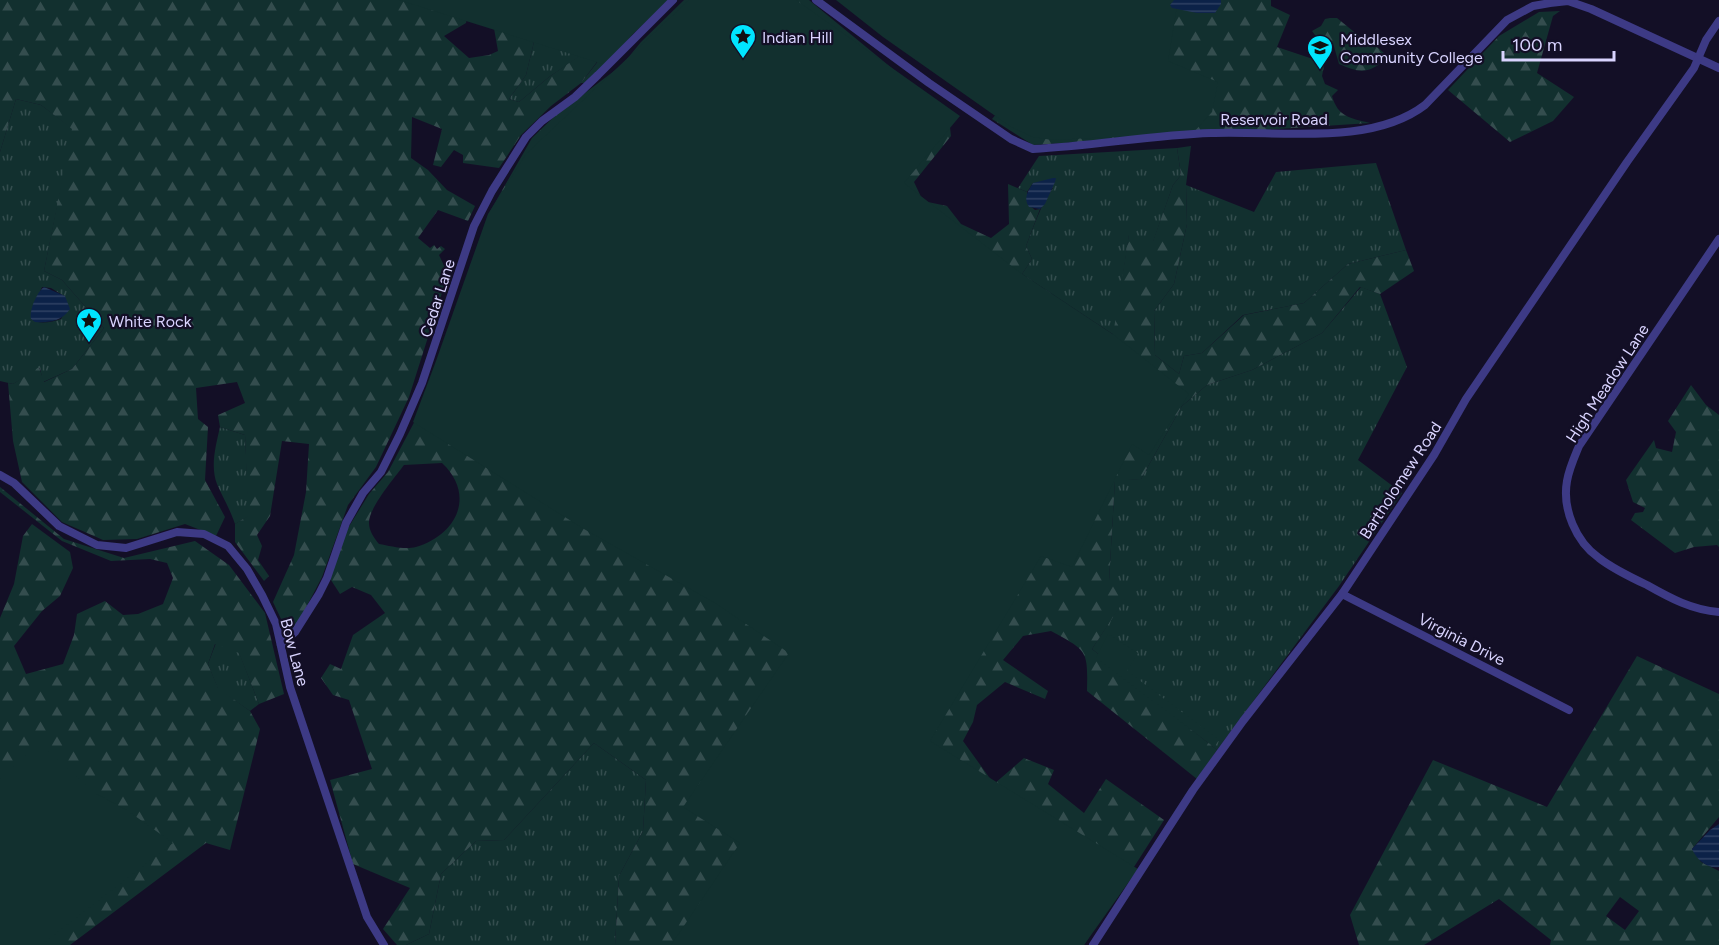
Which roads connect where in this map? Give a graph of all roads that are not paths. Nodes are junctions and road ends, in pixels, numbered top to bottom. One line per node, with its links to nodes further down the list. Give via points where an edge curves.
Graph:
1 (674, 0): 11 (street, Cedar Lane, via 575,97 532,129 510,160 474,226 422,383 400,434 381,472 346,523 319,594 295,632)
2 (816, 0): 3 (street, Reservoir Road, via 929,83 1011,139 1033,149 1210,133 1338,132 1381,127 1425,105 1508,20 1533,6)
3 (1568, 0): 5 (street, Reservoir Road)
4 (1719, 21): 5 (street, Bartholomew Road)
5 (1698, 58): 6 (street, Reservoir Road); 9 (street, Bartholomew Road, via 1466,399 1434,455)
6 (1719, 68)
7 (1719, 239): 10 (street, High Meadow Lane, via 1579,446 1566,482 1572,523 1582,543 1597,557 1680,603)
8 (0, 475): 11 (street, Bow Lane, via 14,483 59,526 97,545 126,548 177,532 204,534 228,546 262,595)
9 (1342, 594): 12 (street, Virginia Drive); 14 (street, Bartholomew Road, via 1193,790)
10 (1719, 612)
11 (281, 645): 13 (street, Bow Lane, via 290,687 363,906)
12 (1569, 710)
13 (384, 945)
14 (1093, 945)

